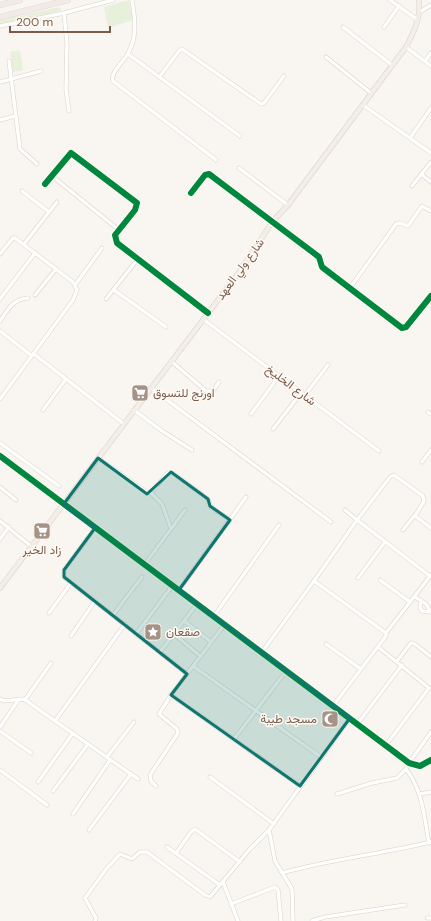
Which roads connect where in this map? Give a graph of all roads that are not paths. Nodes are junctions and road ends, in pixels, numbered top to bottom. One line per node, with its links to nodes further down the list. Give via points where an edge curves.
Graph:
1 (20, 0): 8 (highway)
2 (68, 0): 12 (highway)
3 (113, 0): 11 (street)
4 (132, 0): 19 (street, via 135,29)
5 (390, 0): 9 (street)
6 (419, 0): 10 (main road, شارع ولي العهد)
7 (431, 4): 10 (street)
8 (0, 5)
9 (399, 6): 13 (street); 16 (street)
10 (420, 12): 13 (main road, شارع ولي العهد)
11 (64, 13): 14 (street); 33 (street)
12 (0, 17)
13 (418, 20): 17 (main road, شارع ولي العهد)
14 (0, 26)
15 (342, 27): 23 (street)
16 (384, 27)
17 (406, 47): 22 (street); 23 (main road, شارع ولي العهد)
18 (431, 53): 22 (street)
19 (128, 54): 26 (street); 39 (street, via 112,76 113,81)
20 (326, 57): 30 (street)
21 (9, 61): 28 (street)
22 (425, 62): 24 (street)
23 (392, 66): 30 (main road, شارع ولي العهد)
24 (431, 66)
25 (41, 71): 28 (street)
26 (160, 76): 27 (street, via 182,49 261,104); 36 (street)
27 (284, 76)
28 (11, 79): 29 (street); 34 (street)
29 (0, 82)
30 (371, 93): 31 (main road, شارع ولي العهد)
31 (362, 105): 37 (street); 51 (main road, شارع ولي العهد)
32 (431, 108): 37 (street)
33 (69, 111)
34 (15, 116): 35 (street); 41 (street, via 21,150)
35 (0, 120)
36 (240, 136)
37 (410, 138): 38 (street)
38 (431, 153)
39 (216, 160)
40 (431, 162): 43 (street)
41 (37, 164)
42 (239, 168): 51 (street)
43 (421, 174): 45 (street); 47 (street)
44 (52, 176): 46 (street); 55 (street); 55 (street, via 71,153 136,203 135,210)
45 (431, 182)
46 (45, 184)
47 (412, 186)
48 (22, 191): 53 (street)
49 (191, 193): 54 (street, via 205,175 209,174)
50 (57, 202): 53 (street)
51 (288, 205): 54 (main road, شارع ولي العهد)
52 (431, 211): 63 (street, via 422,206 408,226 396,224)
53 (49, 212): 56 (street)
54 (273, 221): 63 (street, via 319,257 322,267); 70 (main road, شارع ولي العهد, via 237,276)
55 (119, 230): 60 (street, via 115,235 117,243)
56 (24, 244): 58 (street); 59 (street, via 13,238)
57 (102, 248): 62 (street)
58 (35, 253): 61 (street); 68 (street)
59 (0, 254)
60 (137, 260): 64 (street); 70 (street)
61 (56, 269): 62 (street); 65 (street)
62 (76, 285): 75 (street, via 73,300)
63 (350, 288): 66 (street, via 402,328 406,327)
64 (114, 290): 69 (street); 73 (street)
65 (35, 295)
66 (431, 296)
67 (28, 298): 72 (street, via 12,303)
68 (0, 299)
69 (106, 299)
70 (208, 313): 71 (main road, شارع ولي العهد)
71 (203, 319): 76 (main road, شارع ولي العهد); 78 (street, شارع الخليخ)
72 (0, 321)
73 (166, 327)
74 (0, 330): 75 (street)
75 (33, 355): 79 (street); 83 (street)
76 (171, 361): 80 (street, via 206,391 213,391); 81 (main road, شارع ولي العهد)
77 (328, 365): 82 (street)
78 (279, 376): 82 (street, شارع الخليخ); 86 (street)
79 (66, 379): 84 (street); 87 (street)
80 (219, 382)
81 (151, 388): 85 (main road, شارع ولي العهد); 110 (street)
82 (303, 394): 88 (street); 92 (street, شارع الخليخ)
83 (0, 399)
84 (43, 410)
85 (134, 410): 87 (main road, شارع ولي العهد); 90 (street)
86 (251, 414)
87 (124, 424): 95 (main road, شارع ولي العهد)
88 (273, 429)
89 (0, 443): 98 (street)
90 (192, 450)
91 (431, 450): 93 (street)
92 (379, 451)
93 (427, 455): 96 (street); 97 (street)
94 (0, 456): 103 (street)
95 (98, 458): 100 (street, via 145,493); 103 (main road, شارع ولي العهد)
96 (431, 458)
97 (422, 462)
98 (59, 486)
99 (0, 487): 102 (street)
100 (150, 492): 107 (street, via 171,472 208,499 211,507); 115 (street, via 162,504)
101 (246, 497): 107 (street)
102 (16, 500)
103 (63, 505): 113 (street); 119 (main road, شارع ولي العهد)
104 (185, 510): 115 (street)
105 (345, 510): 108 (street)
106 (415, 515): 108 (street, via 424,500 423,496 394,475); 114 (street); 116 (street)
107 (230, 520): 129 (street)
108 (357, 520): 118 (street); 125 (street)
109 (0, 521): 112 (street)
110 (331, 522)
111 (279, 525): 138 (street)
112 (9, 528): 117 (street); 119 (street)
113 (95, 528): 120 (street); 126 (street, via 64,570 64,577)
114 (431, 528)
115 (171, 529): 120 (street)
116 (403, 530)
117 (0, 539)
118 (385, 542): 121 (street); 123 (street)
119 (32, 547): 127 (main road, شارع ولي العهد)
120 (145, 564): 129 (street)
121 (431, 576): 130 (street)
122 (142, 577): 137 (street)
123 (358, 578)
124 (380, 580): 133 (street)
125 (314, 581): 142 (street); 150 (street)
126 (71, 583): 132 (street); 136 (street)
127 (0, 588)
128 (170, 589): 143 (street)
129 (179, 590): 134 (street)
130 (415, 596): 131 (street); 133 (street)
131 (421, 600): 135 (street); 135 (street, via 422,611)
132 (94, 601): 137 (street); 145 (street)
133 (410, 602): 142 (street)
134 (197, 604): 138 (street); 139 (street)
135 (431, 612)
136 (49, 613)
137 (113, 615): 140 (street)
138 (214, 616): 141 (street)
139 (184, 621): 144 (street); 146 (street)
140 (125, 624): 143 (street); 168 (street)
141 (225, 624): 146 (street); 150 (street)
142 (386, 632): 148 (street)
143 (136, 634): 149 (street)
144 (174, 634): 149 (street); 151 (street)
145 (71, 636)
146 (211, 642): 151 (street)
147 (326, 644): 157 (street)
148 (378, 647): 153 (street); 157 (street)
149 (160, 652): 159 (street)
150 (262, 652): 158 (street)
151 (200, 656): 156 (street)
152 (431, 657): 153 (street, via 411,643)
153 (397, 661): 155 (street)
154 (50, 663): 164 (street)
155 (402, 665): 160 (street); 170 (street)
156 (193, 666): 159 (street); 166 (street)
157 (361, 669): 165 (street)
158 (287, 670): 165 (street); 166 (street)
159 (187, 674): 161 (street)
160 (430, 688): 177 (street)
161 (171, 695): 175 (street); 190 (street, via 158,714 178,733 150,775)
162 (0, 699): 163 (street)
163 (19, 699): 164 (street); 171 (street)
164 (25, 700): 168 (street)
165 (333, 706): 167 (street)
166 (256, 712): 175 (street); 180 (street)
167 (350, 718): 170 (street); 180 (street)
168 (55, 721): 174 (street)
169 (134, 722): 179 (street)
170 (358, 723): 177 (street)
171 (0, 727)
172 (0, 732): 178 (street)
173 (431, 732): 183 (street)
174 (72, 733): 176 (street); 189 (street)
175 (234, 740): 191 (street)
176 (88, 744): 179 (street); 192 (street)
177 (386, 745): 183 (street)
178 (31, 753)
179 (107, 757): 181 (street)
180 (321, 757): 191 (street)
181 (110, 760): 186 (street); 197 (street)
182 (431, 760): 183 (street, via 420,766)
183 (409, 763): 184 (street)
184 (406, 769): 194 (street, via 396,779 372,783); 195 (street)
185 (0, 770): 196 (street)
186 (131, 774): 188 (street); 201 (street)
187 (210, 776): 198 (street)
188 (138, 779)
189 (38, 782)
190 (156, 786)
191 (300, 786): 198 (street)
192 (53, 791)
193 (431, 792): 195 (street)
194 (337, 794)
195 (420, 794): 200 (street)
196 (47, 805)
197 (73, 814)
198 (274, 824): 202 (street)
199 (431, 824): 200 (street)
200 (426, 825): 203 (street)
201 (89, 830)
202 (269, 830): 206 (street); 207 (street, via 274,857)
203 (430, 842): 207 (street, via 324,862)
204 (167, 846): 205 (street)
205 (176, 853): 206 (street, via 195,829); 208 (street)
206 (240, 862): 208 (street)
207 (282, 873): 214 (street, via 292,889)
208 (222, 884): 209 (street); 211 (street, via 207,897 147,852 140,852 132,859 120,854 86,897)
209 (231, 904): 212 (street); 213 (street, via 275,887 278,890)
210 (405, 905): 215 (street)
211 (95, 921)
212 (238, 921)
213 (281, 921)
214 (293, 921)
215 (312, 921)

